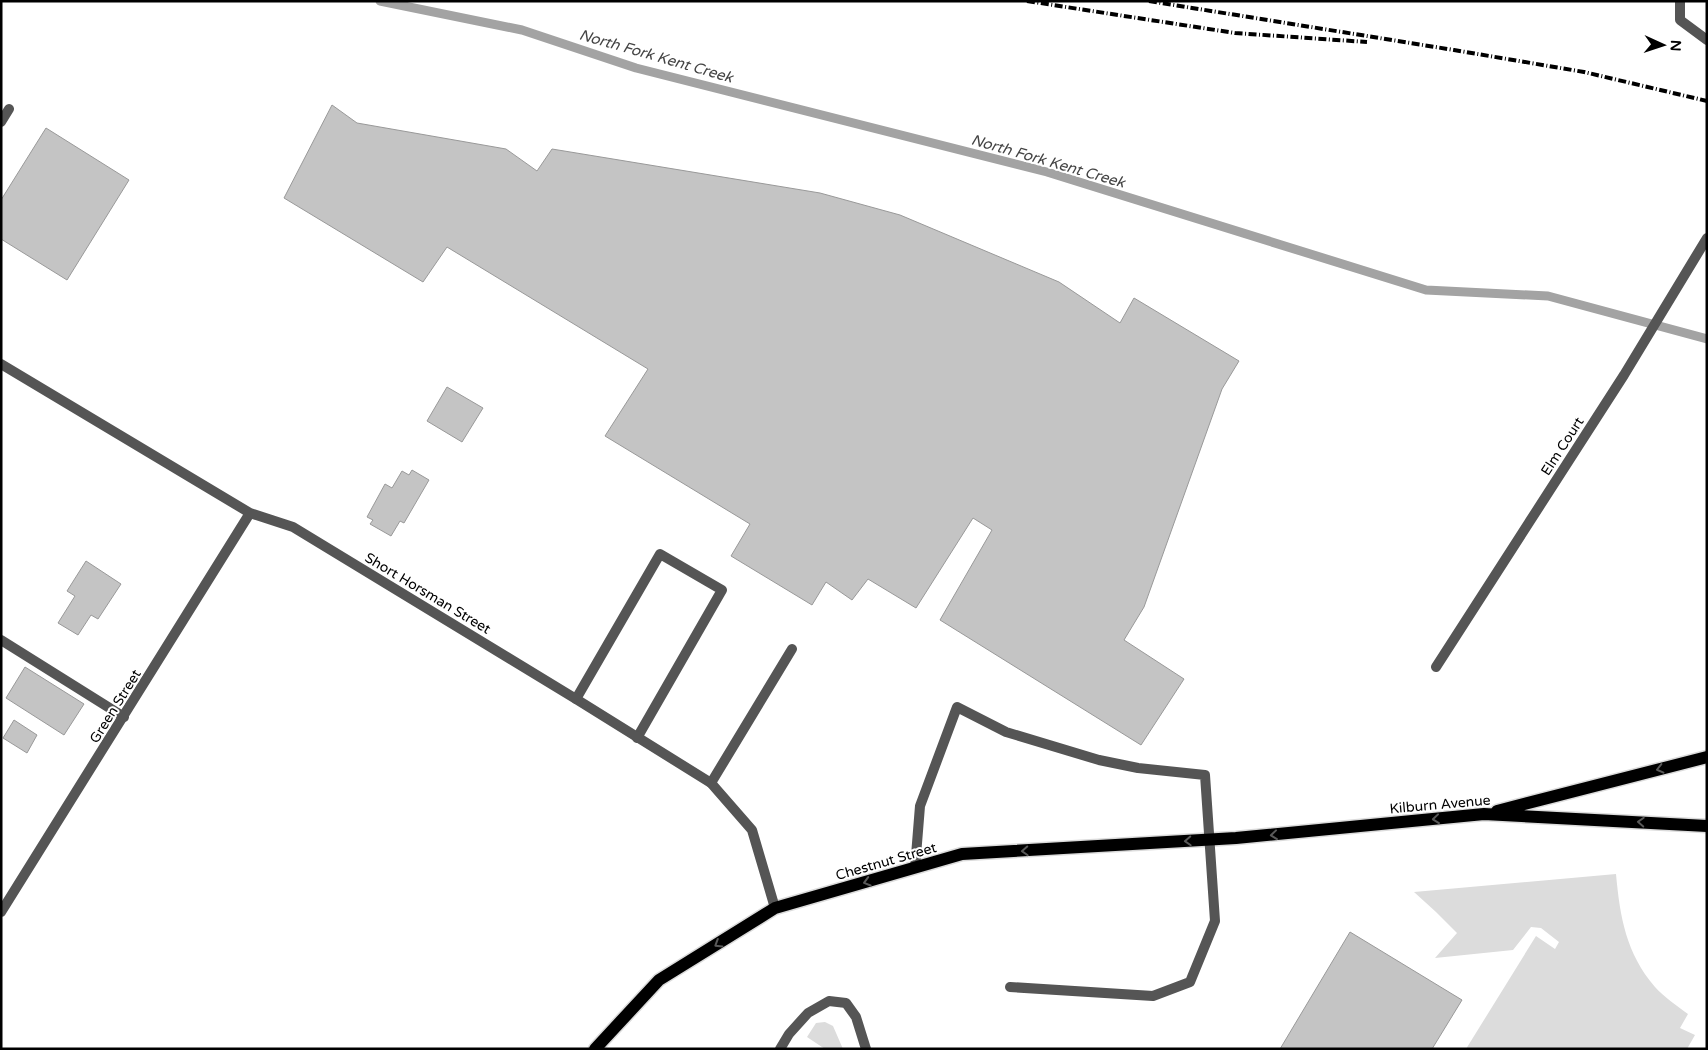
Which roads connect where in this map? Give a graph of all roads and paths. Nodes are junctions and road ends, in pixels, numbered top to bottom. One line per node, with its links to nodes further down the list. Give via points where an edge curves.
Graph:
1 (1680, 1): 2 (street, via 1680,20)
2 (1707, 40)
3 (10, 109): 4 (street)
4 (1, 122)
5 (1707, 238): 10 (street, Elm Court)
6 (1, 364): 7 (street, Short Horsman Street)
7 (250, 513): 11 (street, Short Horsman Street, via 293,527); 12 (street, Green Street)
8 (1, 640): 12 (street)
9 (792, 649): 15 (street)
10 (1436, 667)
11 (576, 699): 13 (street, Short Horsman Street); 13 (street, via 660,554 722,590)
12 (124, 717): 22 (street, Green Street)
13 (638, 738): 15 (street, Short Horsman Street)
14 (1707, 757): 16 (main road, one-way to 16)
15 (711, 783): 21 (street, Short Horsman Street, via 752,830)
16 (1484, 814): 17 (main road, Kilburn Avenue, one-way to 16); 18 (main road, Kilburn Avenue, one-way to 18)
17 (1707, 826)
18 (1236, 838): 19 (main road, Chestnut Street)
19 (1210, 840): 20 (main road, Chestnut Street, one-way to 20, via 962,854); 20 (street, via 1205,775 1099,760 1006,732 957,707 920,806); 23 (street, via 1215,921 1190,982 1153,996)
20 (915, 868): 21 (main road, Chestnut Street, one-way to 21)
21 (775, 908): 24 (main road, Chestnut Street, one-way to 24, via 659,980)
22 (1, 912)
23 (1010, 987)
24 (595, 1049)
25 (780, 1049): 26 (street, via 788,1034 808,1013 829,1001 846,1003 856,1018)
26 (866, 1049)

